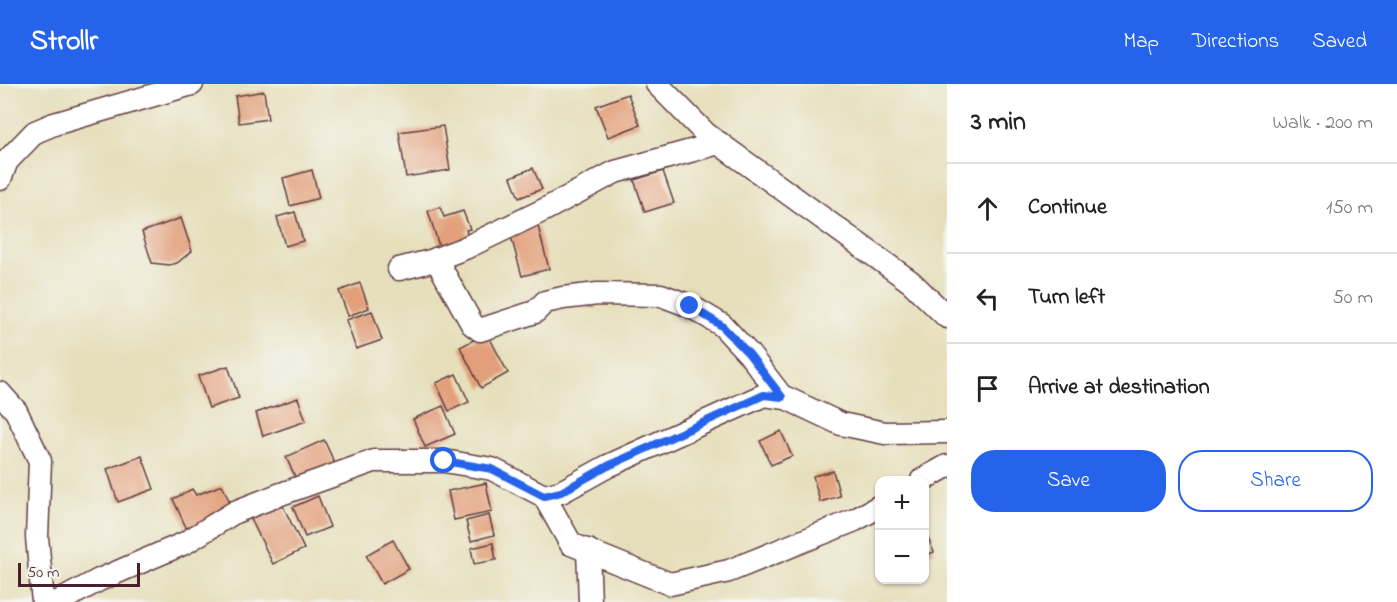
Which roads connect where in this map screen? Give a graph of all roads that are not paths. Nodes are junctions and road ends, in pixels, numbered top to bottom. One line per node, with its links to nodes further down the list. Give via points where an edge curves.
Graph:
1 (192, 84): 4 (street, via 35,132 7,161)
2 (657, 84): 3 (street)
3 (719, 143): 5 (street, via 615,172 544,210); 7 (street, via 911,282)
4 (0, 179)
5 (436, 259): 6 (street); 9 (street, via 472,324 480,330 535,312 545,302 598,294 661,295 690,306 722,326)
6 (399, 269)
7 (947, 317)
8 (0, 393): 16 (street, via 16,411 40,461 37,537)
9 (782, 397): 10 (street, via 841,424 885,434); 13 (street, via 764,395 608,466 561,492)
10 (947, 432)
11 (947, 466): 12 (street)
12 (929, 476)
13 (544, 496): 15 (street, via 571,544); 17 (street, via 492,469 444,461 374,461 235,512 185,543)
14 (875, 508): 15 (street, via 729,571 670,584)
15 (588, 550): 18 (street)
16 (43, 602)
17 (58, 602)
18 (590, 602)

